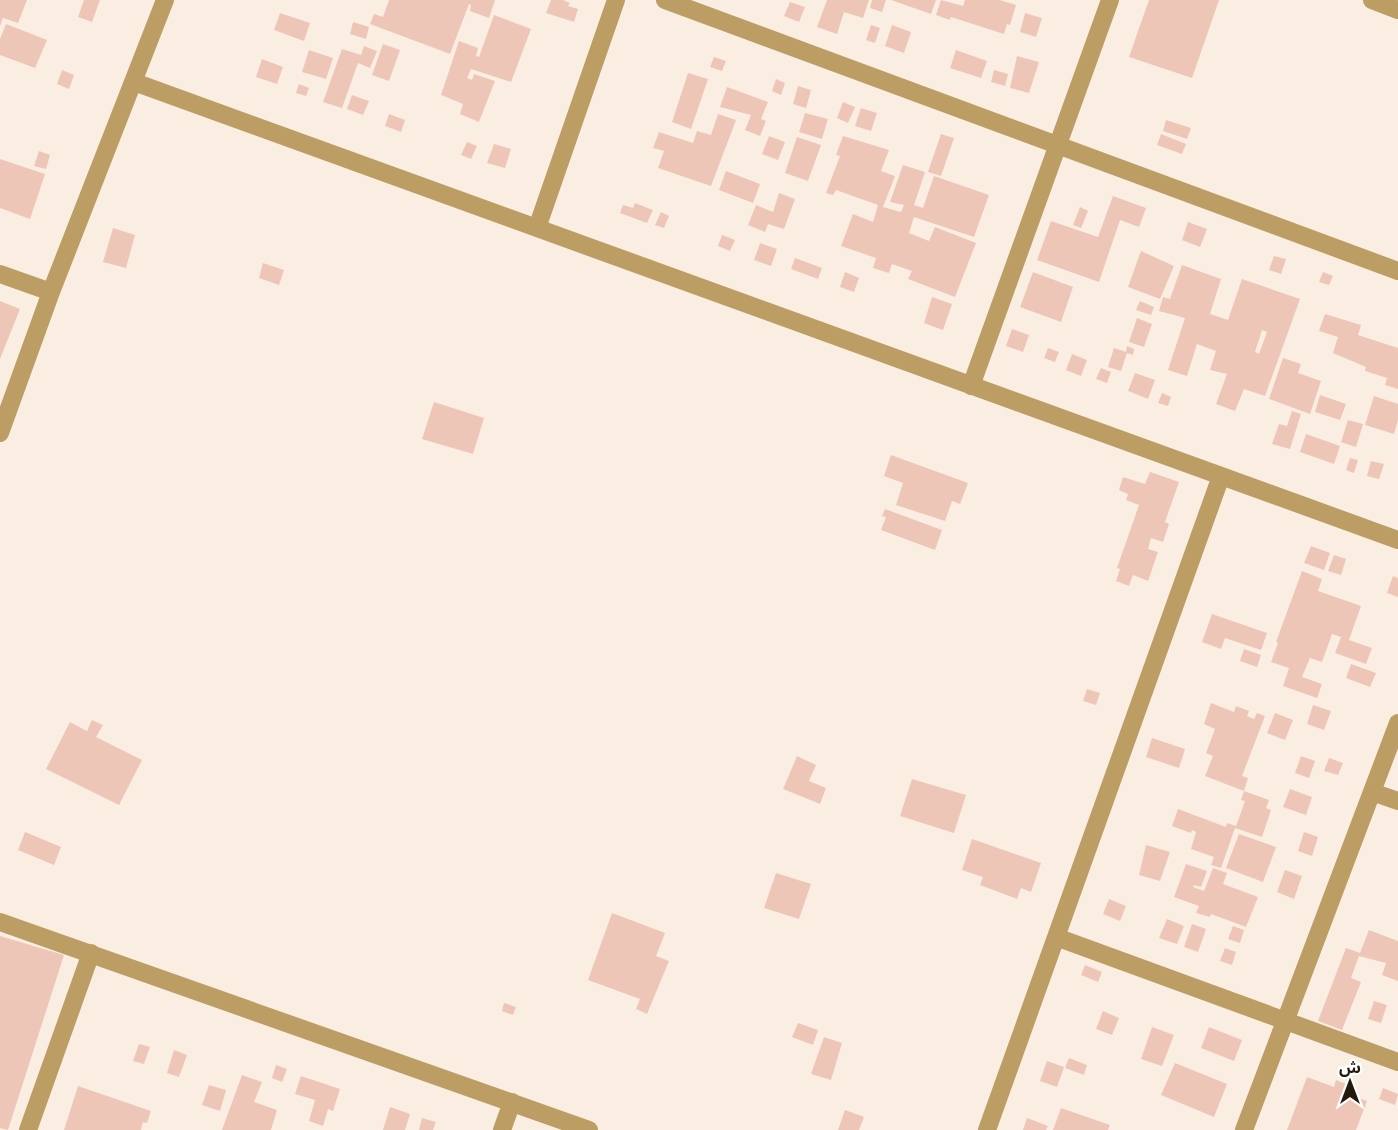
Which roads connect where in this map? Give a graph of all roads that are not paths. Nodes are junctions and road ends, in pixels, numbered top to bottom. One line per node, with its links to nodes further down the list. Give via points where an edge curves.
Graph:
1 (165, 0): 7 (street)
2 (616, 0): 9 (street)
3 (665, 0): 8 (street)
4 (1110, 0): 8 (street)
5 (1372, 0): 6 (street)
6 (1398, 10)
7 (134, 82): 9 (street); 12 (street)
8 (1058, 145): 10 (street); 13 (street)
9 (537, 228): 13 (street)
10 (1398, 271)
11 (0, 274): 12 (street)
12 (51, 292): 14 (street)
13 (971, 386): 15 (street)
14 (0, 433)
15 (1221, 476): 16 (street); 21 (street)
16 (1398, 540)
17 (1398, 723): 18 (street)
18 (1372, 792): 19 (street); 23 (street)
19 (1398, 801)
20 (0, 922): 22 (street)
21 (1056, 938): 23 (street); 29 (street)
22 (91, 954): 25 (street); 26 (street)
23 (1285, 1021): 24 (street); 30 (street)
24 (1398, 1062)
25 (512, 1102): 27 (street); 28 (street)
26 (28, 1130)
27 (502, 1130)
28 (590, 1130)
29 (987, 1130)
30 (1244, 1130)

